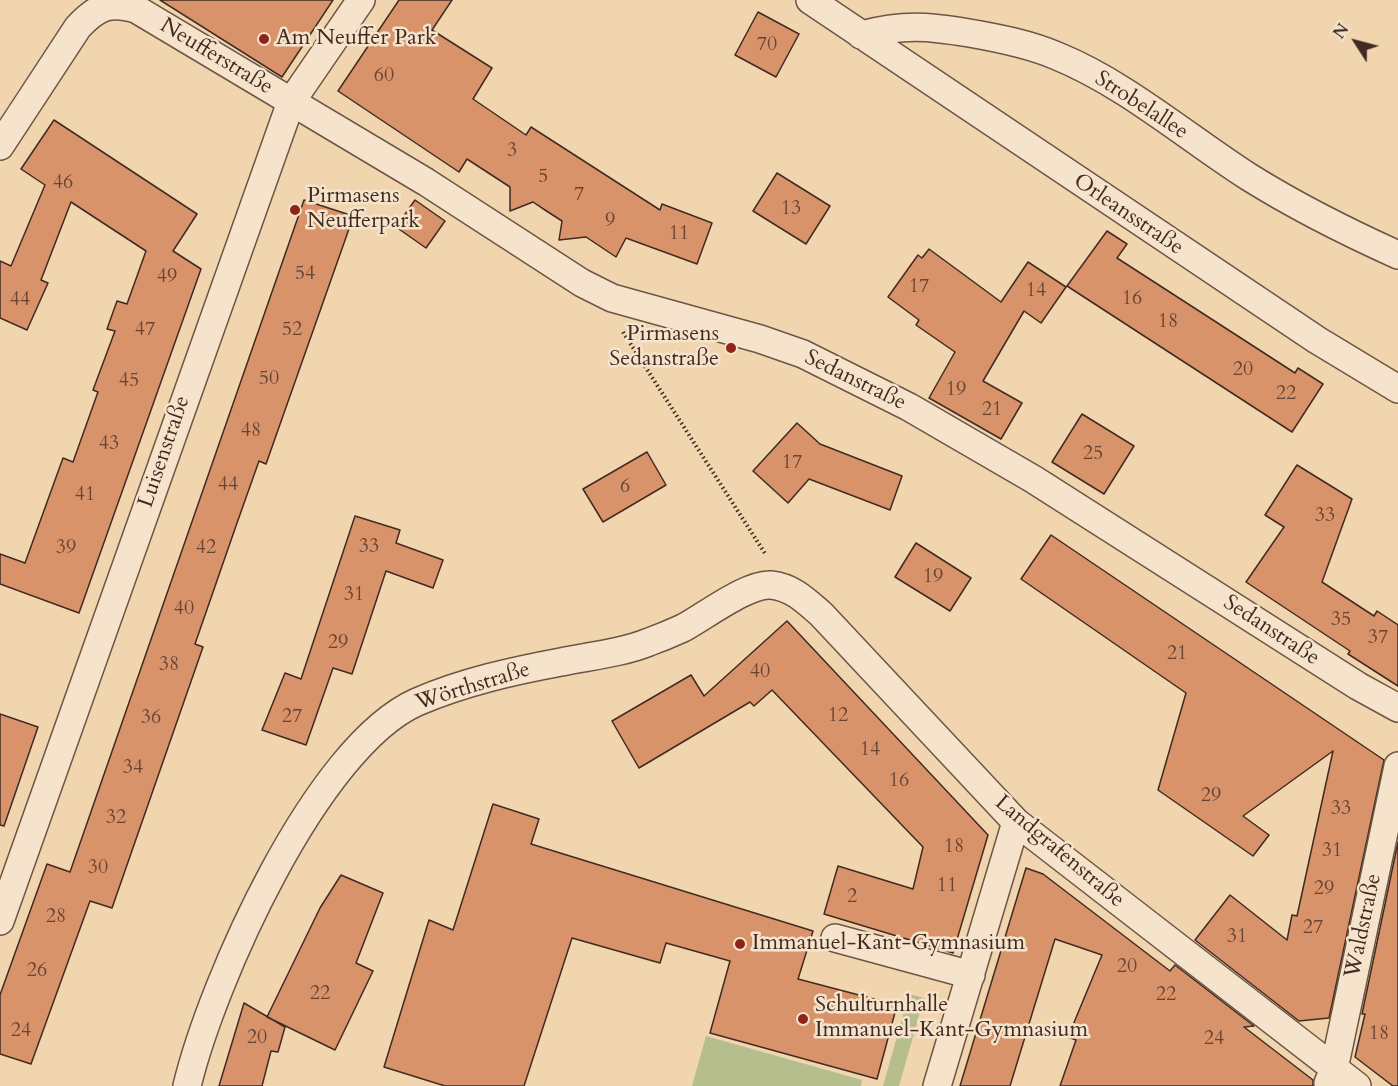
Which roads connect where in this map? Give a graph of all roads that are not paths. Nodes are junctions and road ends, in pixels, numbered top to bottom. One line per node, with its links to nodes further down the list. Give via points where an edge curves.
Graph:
1 (361, 0): 4 (street, Luisenstraße)
2 (810, 0): 3 (street)
3 (861, 35): 6 (street, Strobelallee, via 895,26 934,27 1057,56 1156,113 1259,183 1326,222); 7 (street, Orleansstraße, via 1317,340)
4 (291, 102): 5 (street, Neufferstraße, via 136,9 105,6 92,12 78,27); 9 (street, Sedanstraße, via 612,298 760,339 847,374 1033,479 1358,687); 12 (street, Luisenstraße)
5 (0, 146)
6 (1398, 255)
7 (1398, 389)
8 (787, 589): 11 (street, Landgrafenstraße, via 821,614); 16 (street, Wörthstraße, via 755,587 681,629 646,643 448,690 402,710 387,721 336,773 286,850 214,1000)
9 (1398, 708)
10 (1398, 766): 15 (street, Waldstraße)
11 (1016, 822): 14 (street); 15 (street, Landgrafenstraße)
12 (0, 921)
13 (835, 938): 14 (street)
14 (971, 975): 17 (street)
15 (1330, 1078): 18 (street, Landgrafenstraße)
16 (187, 1086)
17 (937, 1086)
18 (1357, 1086)

